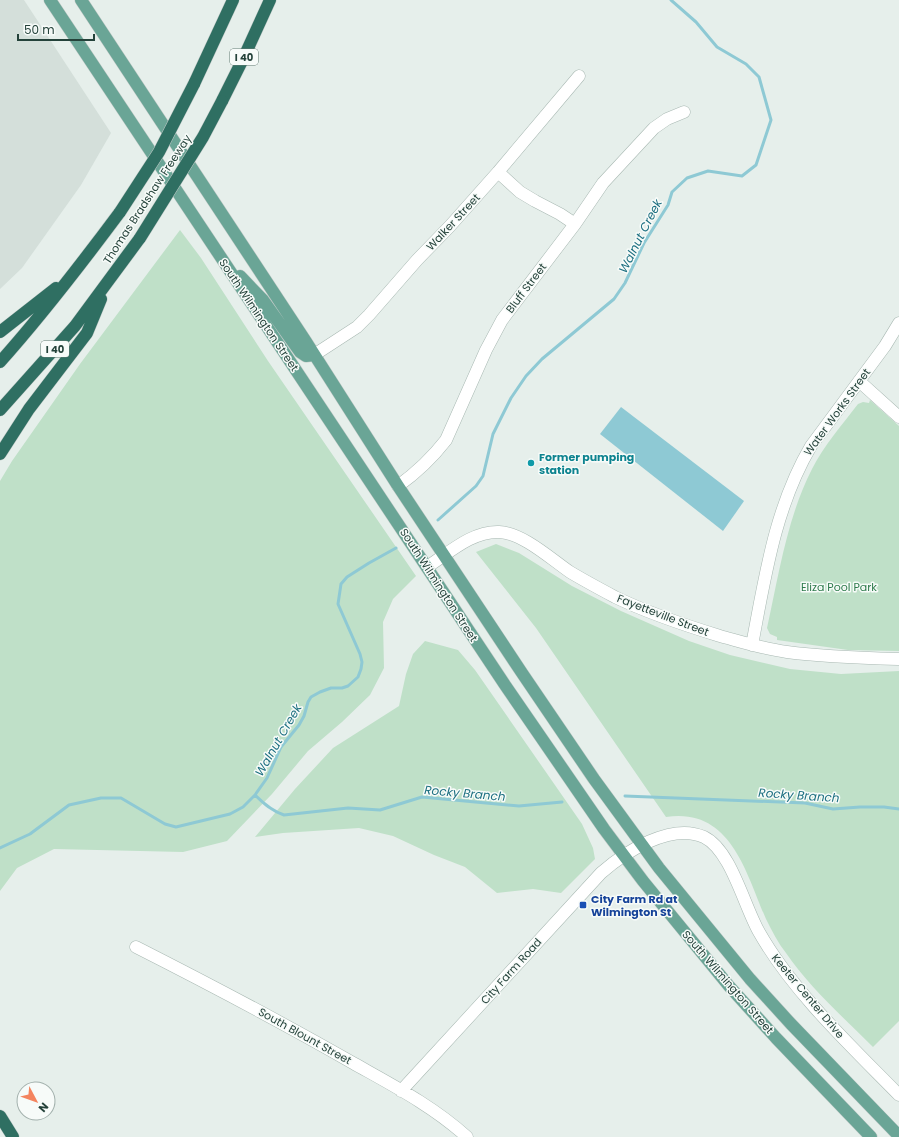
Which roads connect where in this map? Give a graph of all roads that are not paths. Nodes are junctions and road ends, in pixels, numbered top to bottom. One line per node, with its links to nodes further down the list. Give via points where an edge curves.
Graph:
1 (50, 0): 9 (main road, South Wilmington Street)
2 (81, 0): 14 (main road, South Wilmington Street)
3 (233, 0): 10 (highway, Thomas Bradshaw Freeway, bridge, via 159,152 120,212)
4 (270, 0): 11 (highway, Thomas Bradshaw Freeway / I 40, bridge, via 244,58 199,143 140,238)
5 (579, 76): 7 (street, Walker Street)
6 (684, 112): 8 (street, Bluff Street, via 654,128 604,183)
7 (498, 172): 8 (street, via 520,192); 14 (street, Walker Street, via 357,327)
8 (575, 224): 20 (street, Bluff Street, via 502,320 446,440 410,478)
9 (217, 252): 14 (main road, via 262,300 300,352 306,356); 22 (main road, South Wilmington Street)
10 (73, 275): 13 (highway); 15 (highway, Thomas Bradshaw Freeway)
11 (106, 284): 17 (highway, Thomas Bradshaw Freeway / I 40, via 75,326); 19 (highway, via 87,333 29,409)
12 (899, 323): 16 (street, Water Works Street)
13 (0, 332)
14 (314, 355): 20 (main road, South Wilmington Street)
15 (0, 362)
16 (859, 381): 18 (street); 23 (street, Water Works Street, via 811,446 783,505)
17 (0, 410)
18 (899, 417)
19 (0, 454)
20 (398, 486): 21 (main road, South Wilmington Street)
21 (444, 556): 22 (street, Fayetteville Street); 23 (street, Fayetteville Street, via 471,538 501,532 525,542 615,597 687,626); 25 (main road, South Wilmington Street, via 573,749)
22 (427, 567): 26 (main road, South Wilmington Street, via 543,742)
23 (752, 645): 24 (street, Fayetteville Street, via 827,657)
24 (899, 659)
25 (642, 845): 26 (street, Keeter Center Drive); 29 (street, Keeter Center Drive, via 671,834 683,833 693,833 713,842 726,858 753,922 779,964 841,1035); 31 (main road, South Wilmington Street, via 750,979)
26 (623, 855): 28 (street, City Farm Road, via 601,873); 34 (main road, South Wilmington Street, via 729,986)
27 (136, 946): 28 (street, South Blount Street, via 279,1021)
28 (401, 1091): 33 (street, South Blount Street, via 450,1121)
29 (899, 1095)
30 (0, 1116): 32 (highway)
31 (899, 1136)
32 (13, 1137)
33 (467, 1137)
34 (871, 1137)

